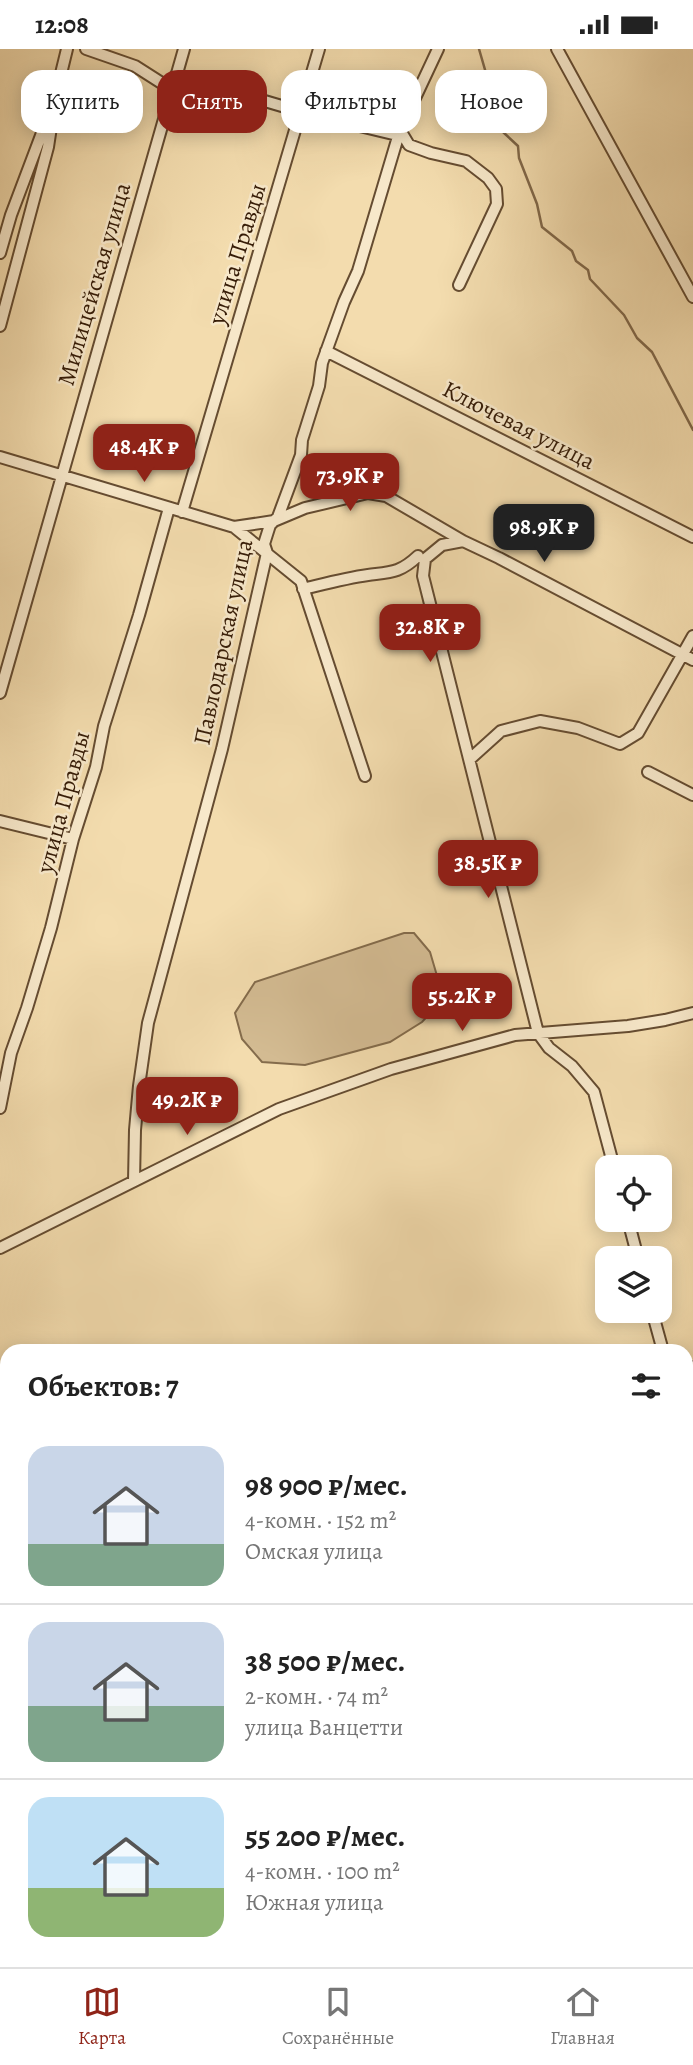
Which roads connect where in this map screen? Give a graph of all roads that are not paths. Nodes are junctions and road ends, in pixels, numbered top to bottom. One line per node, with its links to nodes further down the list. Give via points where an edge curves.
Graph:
1 (67, 49): 7 (street)
2 (86, 49): 10 (street, via 135,66)
3 (184, 49): 8 (street, Милицейская улица)
4 (319, 49): 9 (street, улица Правды)
5 (438, 49): 11 (street, Павлодарская улица)
6 (558, 49): 20 (street)
7 (62, 70)
8 (178, 70)
9 (313, 70)
10 (157, 80)
11 (421, 85)
12 (41, 133): 18 (street)
13 (50, 133): 21 (street)
14 (158, 133): 24 (street, Милицейская улица)
15 (295, 133): 26 (street, улица Правды)
16 (399, 133): 22 (street, Павлодарская улица, via 358,271)
17 (402, 133): 19 (street, via 409,145 466,161 496,189 497,204)
18 (0, 253)
19 (459, 285)
20 (693, 297)
21 (0, 327)
22 (326, 351): 27 (street, Павлодарская улица, via 301,455); 29 (street, Ключевая улица)
23 (0, 457): 24 (street)
24 (61, 476): 25 (street); 36 (street, Милицейская улица)
25 (169, 508): 26 (street); 42 (street, улица Правды)
26 (182, 512): 28 (street)
27 (274, 521): 28 (street); 30 (street, via 305,508 368,493 386,496); 31 (street, Павлодарская улица, via 264,544)
28 (234, 527): 31 (street)
29 (693, 537)
30 (464, 541): 35 (street); 37 (street, via 442,545 425,559 423,576)
31 (267, 553): 33 (street, via 300,581); 47 (street, Павлодарская улица, via 222,749 148,1023 135,1130)
32 (418, 556): 33 (street, via 407,567 388,574)
33 (303, 589): 39 (street)
34 (693, 636): 35 (street)
35 (688, 657): 37 (street, via 638,733 620,744 540,721 501,731)
36 (0, 692)
37 (470, 759): 44 (street)
38 (648, 772): 40 (street)
39 (365, 776)
40 (693, 795)
41 (0, 821): 42 (street)
42 (73, 839): 45 (street, улица Правды, via 51,928 10,1053)
43 (693, 1013): 44 (street, via 628,1025)
44 (538, 1033): 46 (street, via 594,1092); 47 (street, via 515,1035 391,1069 279,1109)
45 (0, 1108)
46 (611, 1155)
47 (134, 1181): 48 (street)
48 (0, 1248)
49 (655, 1323): 50 (street)
50 (661, 1344)

